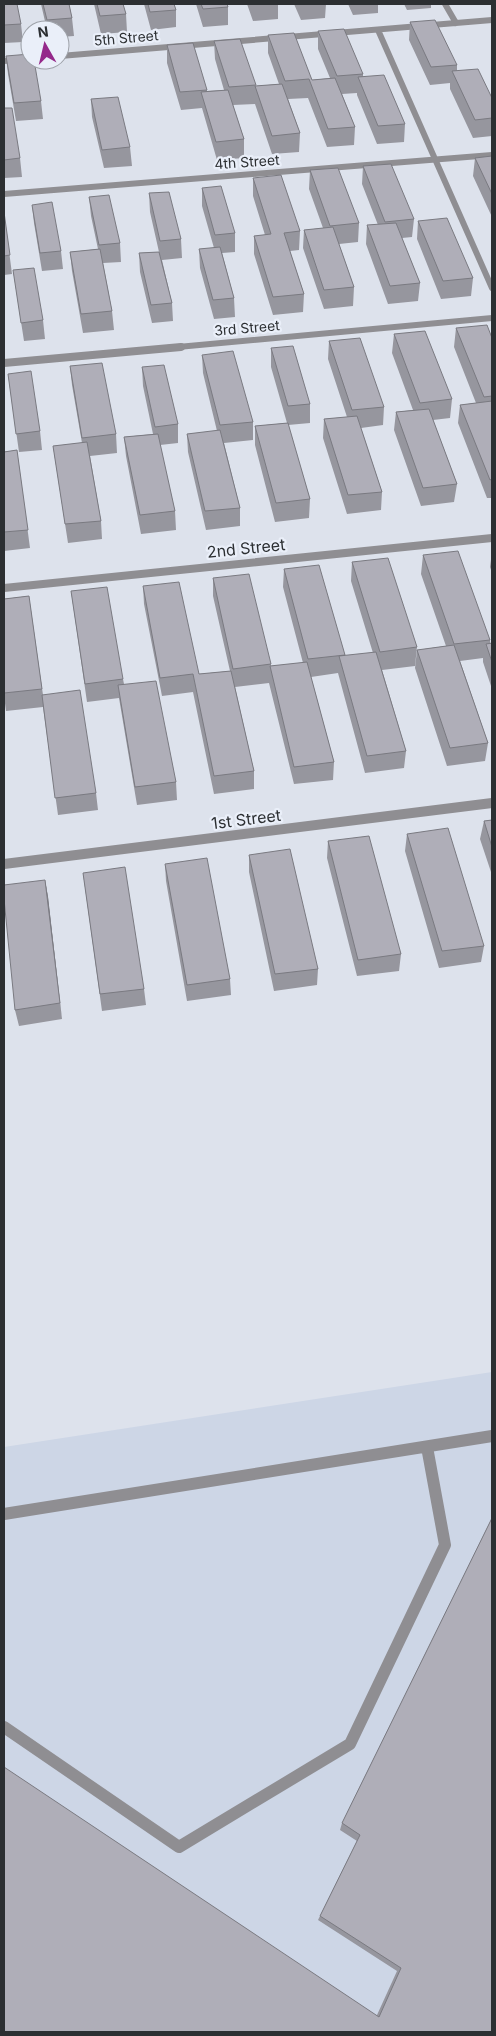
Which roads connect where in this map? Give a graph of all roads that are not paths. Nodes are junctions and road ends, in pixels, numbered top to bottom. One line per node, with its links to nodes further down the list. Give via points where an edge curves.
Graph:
1 (445, 4): 3 (lane)
2 (492, 20): 3 (lane, 5th Street)
3 (456, 23): 4 (lane, 5th Street)
4 (378, 30): 5 (lane, 5th Street); 9 (lane)
5 (70, 55)
6 (20, 59): 7 (lane)
7 (4, 61)
8 (492, 155): 9 (lane, 4th Street)
9 (436, 160): 10 (lane, 4th Street); 11 (lane)
10 (4, 194)
11 (492, 288)
12 (492, 318): 13 (lane, 3rd Street)
13 (4, 363)
14 (492, 538): 15 (lane, 2nd Street)
15 (4, 588)
16 (492, 803): 17 (lane, 1st Street)
17 (4, 864)
18 (492, 1436): 19 (lane)
19 (427, 1446): 20 (lane); 21 (lane, via 445,1545 350,1744 179,1848)
20 (4, 1514)
21 (4, 1728)

